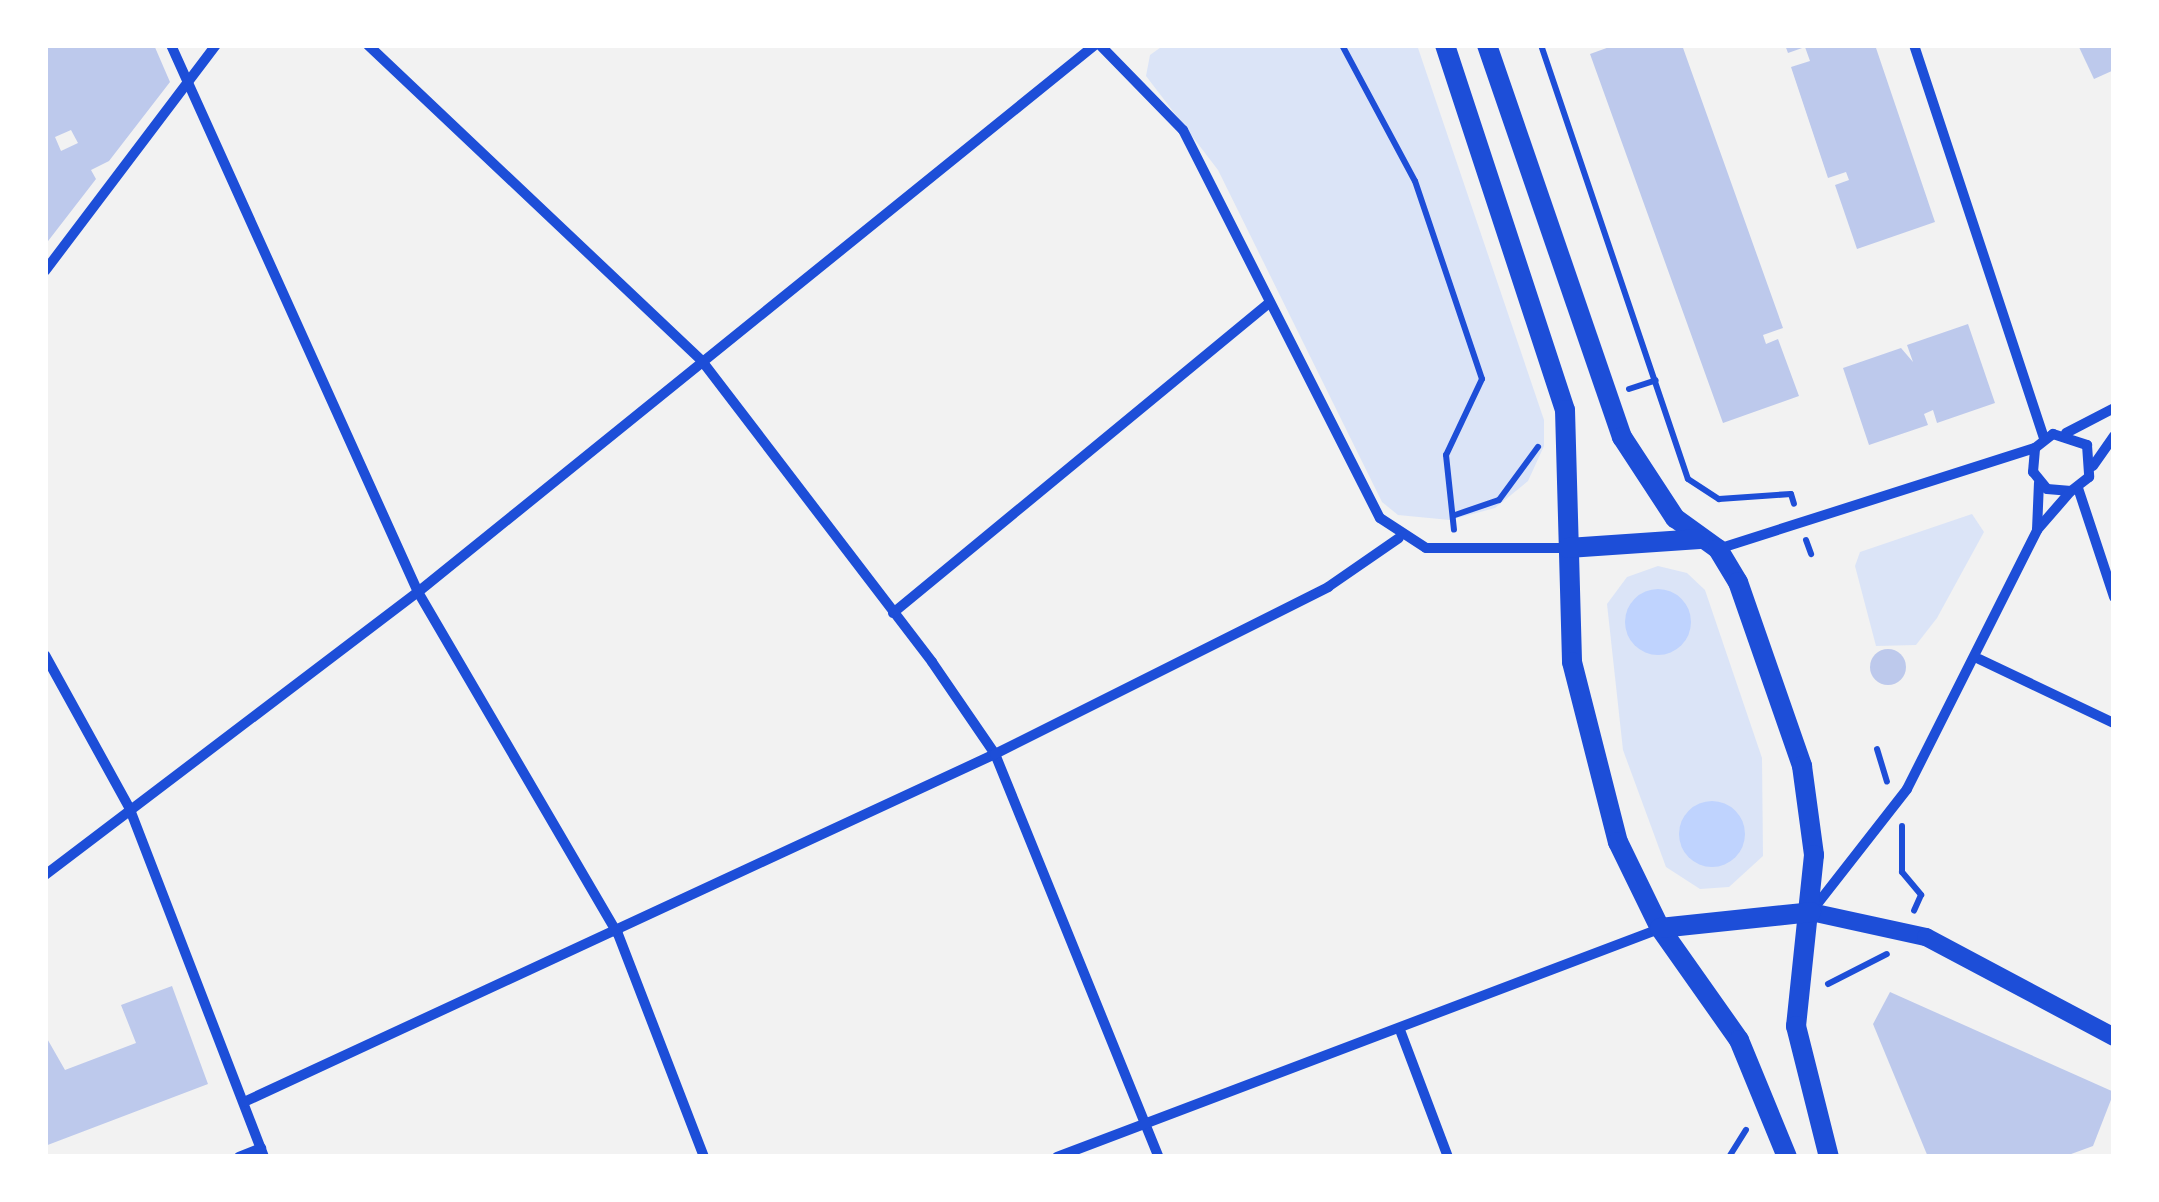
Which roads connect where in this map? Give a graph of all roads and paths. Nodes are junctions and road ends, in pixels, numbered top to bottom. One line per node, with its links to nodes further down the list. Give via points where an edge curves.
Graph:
1 (172, 45): 10 (street)
2 (216, 45): 10 (street)
3 (368, 45): 13 (street)
4 (1097, 45): 12 (street, via 1183,130); 13 (street)
5 (1342, 45): 18 (path, via 1416,181 1482,379 1446,455 1455,516 1512,488)
6 (1445, 45): 29 (main road, via 1564,410)
7 (1487, 45): 28 (main road, via 1622,437 1675,518)
8 (1541, 45): 14 (path)
9 (1914, 45): 20 (street)
10 (187, 80): 11 (street); 30 (street)
11 (45, 271)
12 (1268, 304): 27 (street, via 1351,471); 32 (street)
13 (702, 361): 30 (street); 32 (street)
14 (1656, 380): 15 (path); 25 (path, via 1688,479 1719,500 1790,494)
15 (1638, 386)
16 (2114, 408): 17 (street)
17 (2066, 432): 20 (street); 22 (street, via 2086,445)
18 (1540, 434)
19 (2114, 436): 22 (street)
20 (2044, 438): 21 (street)
21 (2036, 448): 23 (street); 25 (street)
22 (2092, 467): 24 (street)
23 (2039, 482): 24 (street); 26 (street)
24 (2074, 490): 26 (street); 31 (street)
25 (1802, 527): 28 (street)
26 (2037, 530): 34 (street)
27 (1399, 538): 29 (street, via 1479,550); 36 (street, via 1328,587)
28 (1709, 544): 29 (main road); 41 (main road, via 1748,607 1810,800)
29 (1568, 548): 42 (main road, via 1567,619 1587,731 1629,871)
30 (418, 592): 37 (street); 43 (street)
31 (2114, 598)
32 (893, 613): 36 (street)
33 (45, 655): 37 (street)
34 (1980, 659): 35 (street); 41 (street, via 1877,834)
35 (2114, 722)
36 (995, 754): 43 (street); 49 (street)
37 (129, 807): 39 (street); 48 (street)
38 (1908, 844): 40 (path, via 1902,872)
39 (45, 875)
40 (1921, 895)
41 (1811, 912): 42 (main road); 47 (street, via 1926,937); 57 (main road, via 1796,1026)
42 (1660, 928): 46 (street); 56 (main road, via 1724,1012)
43 (618, 934): 48 (street); 52 (street)
44 (1892, 952): 45 (path, via 1847,967)
45 (1823, 994)
46 (1400, 1030): 49 (street); 55 (street)
47 (2114, 1037)
48 (244, 1102): 50 (street)
49 (1147, 1125): 53 (street); 54 (street)
50 (263, 1152): 51 (street)
51 (239, 1157)
52 (704, 1157)
53 (1057, 1157)
54 (1159, 1157)
55 (1448, 1157)
56 (1787, 1157)
57 (1830, 1157)

